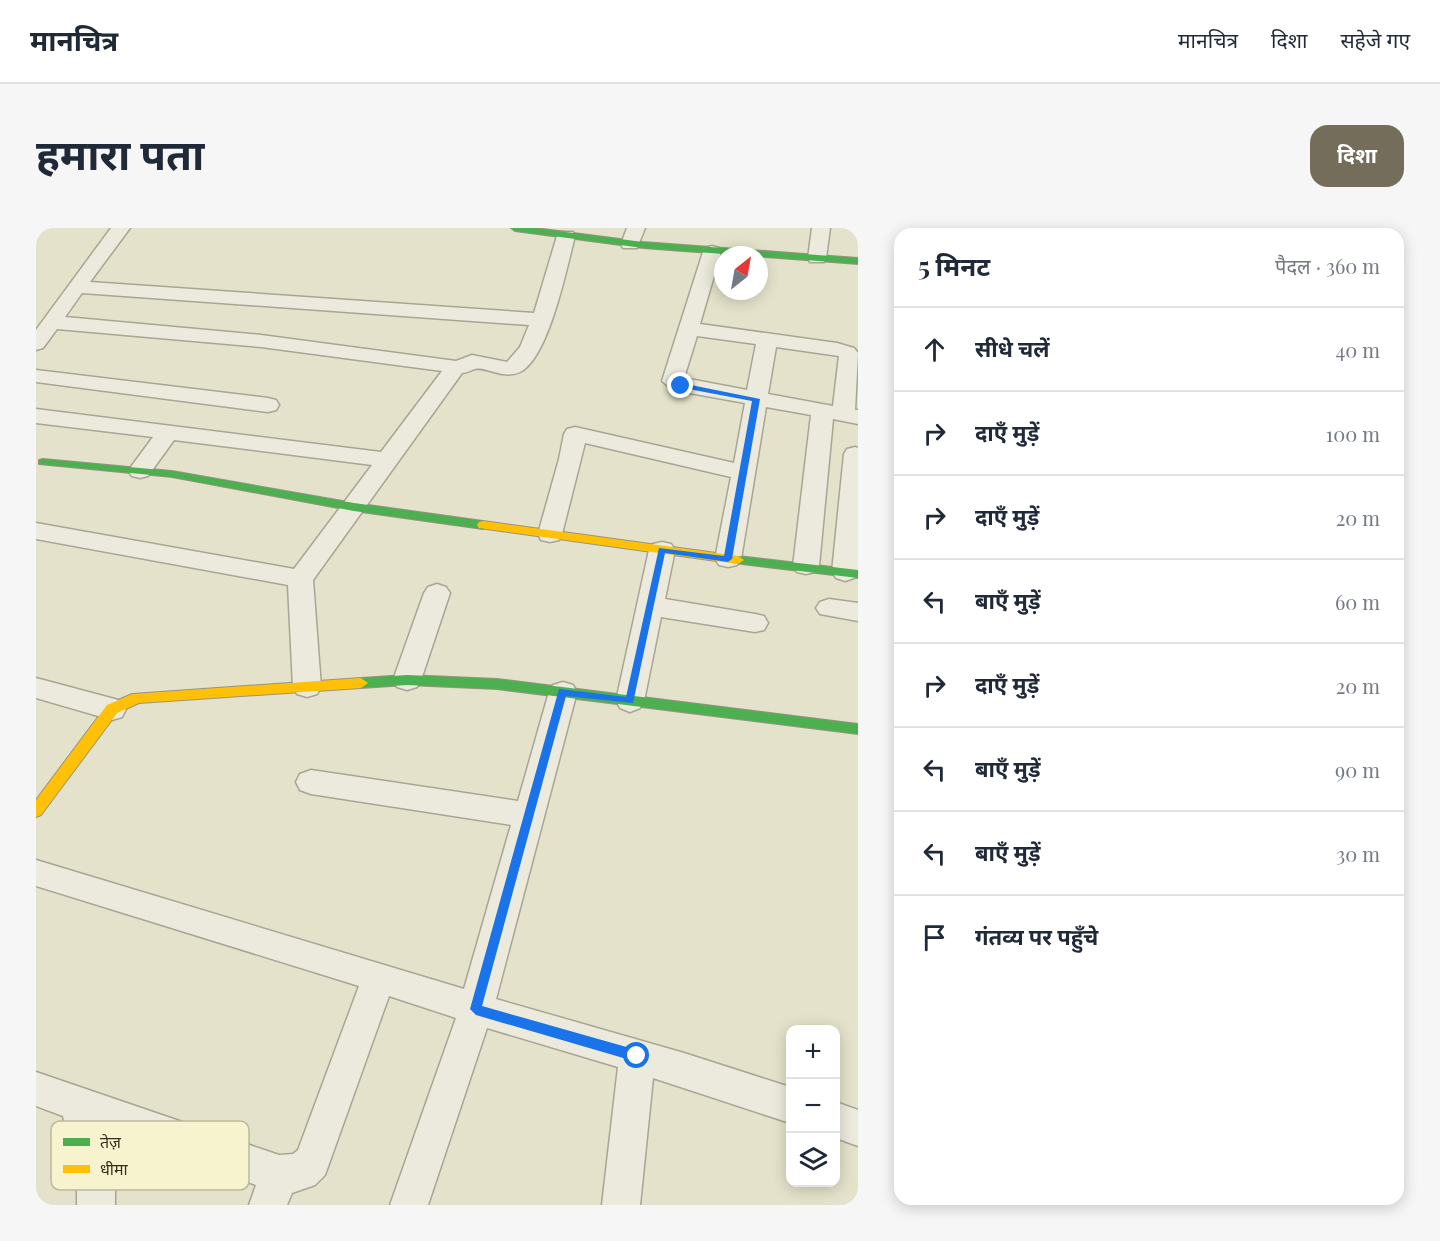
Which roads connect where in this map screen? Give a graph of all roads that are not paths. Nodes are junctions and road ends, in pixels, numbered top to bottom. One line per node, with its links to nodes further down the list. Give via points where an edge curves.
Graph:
1 (122, 228): 9 (street)
2 (515, 228): 4 (street)
3 (821, 228): 7 (street)
4 (566, 236): 5 (street); 11 (street)
5 (633, 236): 6 (street)
6 (712, 252): 7 (street); 12 (street)
7 (817, 258): 8 (street)
8 (858, 261)
9 (76, 287): 10 (street); 11 (street)
10 (49, 313): 14 (street); 15 (street)
11 (542, 320): 15 (street, via 525,356 514,367 472,361)
12 (689, 329): 13 (street); 17 (street, via 673,378 675,383)
13 (767, 340): 17 (street); 19 (street, via 847,352 850,358)
14 (36, 344)
15 (456, 367): 23 (street)
16 (36, 375): 18 (street)
17 (756, 399): 19 (street); 26 (street)
18 (268, 405)
19 (842, 414): 32 (street)
20 (36, 416): 21 (street)
21 (168, 431): 23 (street); 25 (street)
22 (855, 454): 33 (street)
23 (389, 460): 27 (street)
24 (43, 462): 25 (street)
25 (140, 471): 27 (street)
26 (744, 472): 29 (street, via 575,434); 31 (street)
27 (354, 507): 29 (street); 34 (street)
28 (36, 531): 34 (street)
29 (550, 534): 30 (street)
30 (662, 550): 31 (street); 36 (street)
31 (728, 559): 32 (street)
32 (806, 566): 33 (street)
33 (852, 573)
34 (300, 579): 41 (street)
35 (437, 594): 40 (street)
36 (649, 606): 39 (street); 44 (street)
37 (829, 608): 38 (street)
38 (858, 612)
39 (755, 623)
40 (406, 681): 41 (street); 43 (street)
41 (307, 687): 45 (street, via 137,698)
42 (36, 688): 45 (street)
43 (562, 692): 44 (street); 49 (street)
44 (630, 701): 46 (street)
45 (112, 709): 48 (street)
46 (858, 729)
47 (311, 782): 49 (street)
48 (36, 811)
49 (529, 815): 52 (street)
50 (36, 873): 51 (street)
51 (379, 977): 52 (street); 62 (street, via 312,1162)
52 (476, 1009): 53 (street); 63 (street)
53 (637, 1056): 55 (street); 64 (street)
54 (36, 1089): 56 (street)
55 (786, 1104)
56 (79, 1106): 57 (street); 58 (street)
57 (82, 1121)
58 (114, 1121)
59 (840, 1121): 60 (street)
60 (858, 1128)
61 (249, 1179): 62 (street)
62 (274, 1190)
63 (409, 1205)
64 (621, 1205)

